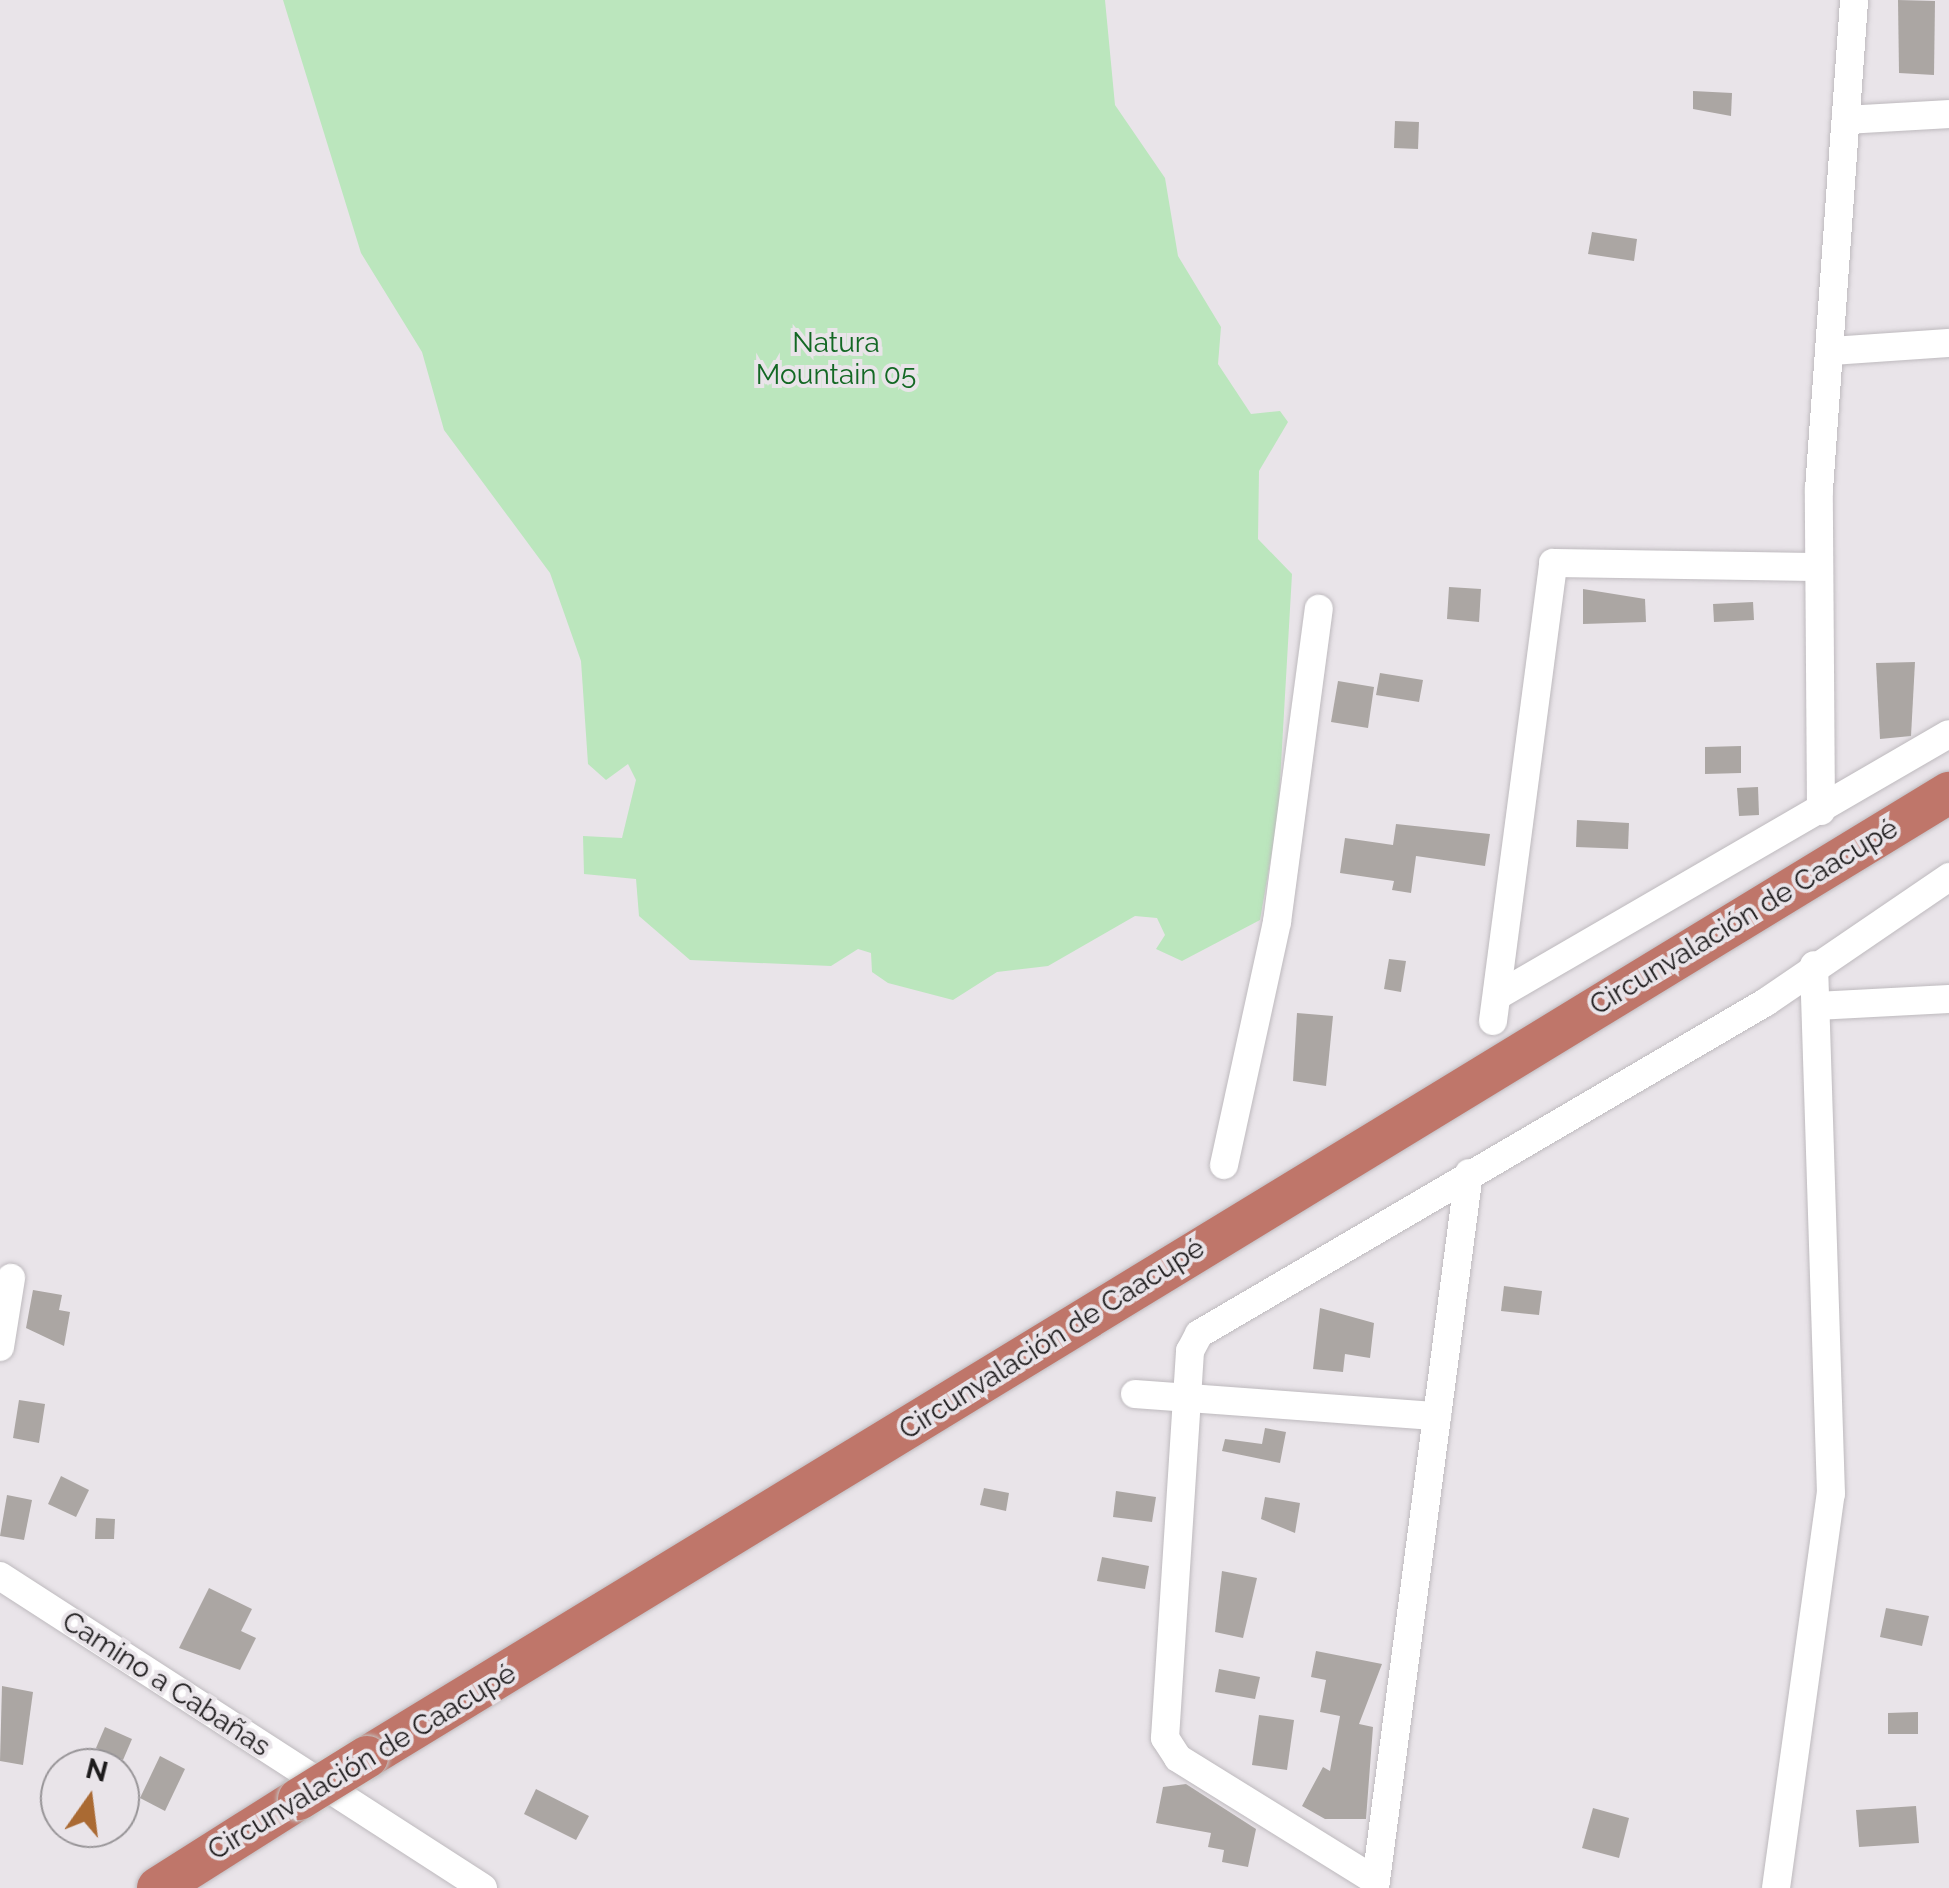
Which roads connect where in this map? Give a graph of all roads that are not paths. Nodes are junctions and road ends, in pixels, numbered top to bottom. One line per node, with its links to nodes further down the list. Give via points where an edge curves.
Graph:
1 (1854, 0): 3 (street)
2 (1949, 114): 3 (street)
3 (1846, 120): 5 (street)
4 (1949, 343): 5 (street)
5 (1831, 351): 6 (street)
6 (1816, 567): 10 (street); 10 (street, via 1554,563 1495,1008)
7 (1318, 609): 16 (street, via 1278,922)
8 (1949, 734): 10 (street)
9 (1949, 793): 24 (highway, Circunvalación de Caacupé)
10 (1820, 811)
11 (1949, 827): 24 (highway, Circunvalación de Caacupé)
12 (1949, 877): 13 (street)
13 (1814, 965): 15 (street); 17 (street)
14 (1949, 999): 15 (street)
15 (1816, 1006): 30 (street, via 1831,1494)
16 (1224, 1164)
17 (1469, 1173): 21 (street, via 1200,1334); 22 (street)
18 (11, 1278): 19 (street)
19 (0, 1347)
20 (1135, 1394): 21 (street)
21 (1188, 1398): 22 (street); 26 (street, via 1165,1738 1178,1758)
22 (1438, 1416): 26 (street)
23 (0, 1576): 29 (street, Camino a Cabañas)
24 (373, 1767): 25 (highway, Circunvalación de Caacupé, bridge)
25 (307, 1808): 27 (highway, Circunvalación de Caacupé); 28 (highway, Circunvalación de Caacupé)
26 (1376, 1884)
27 (158, 1888)
28 (206, 1888)
29 (483, 1888)
30 (1776, 1888)

